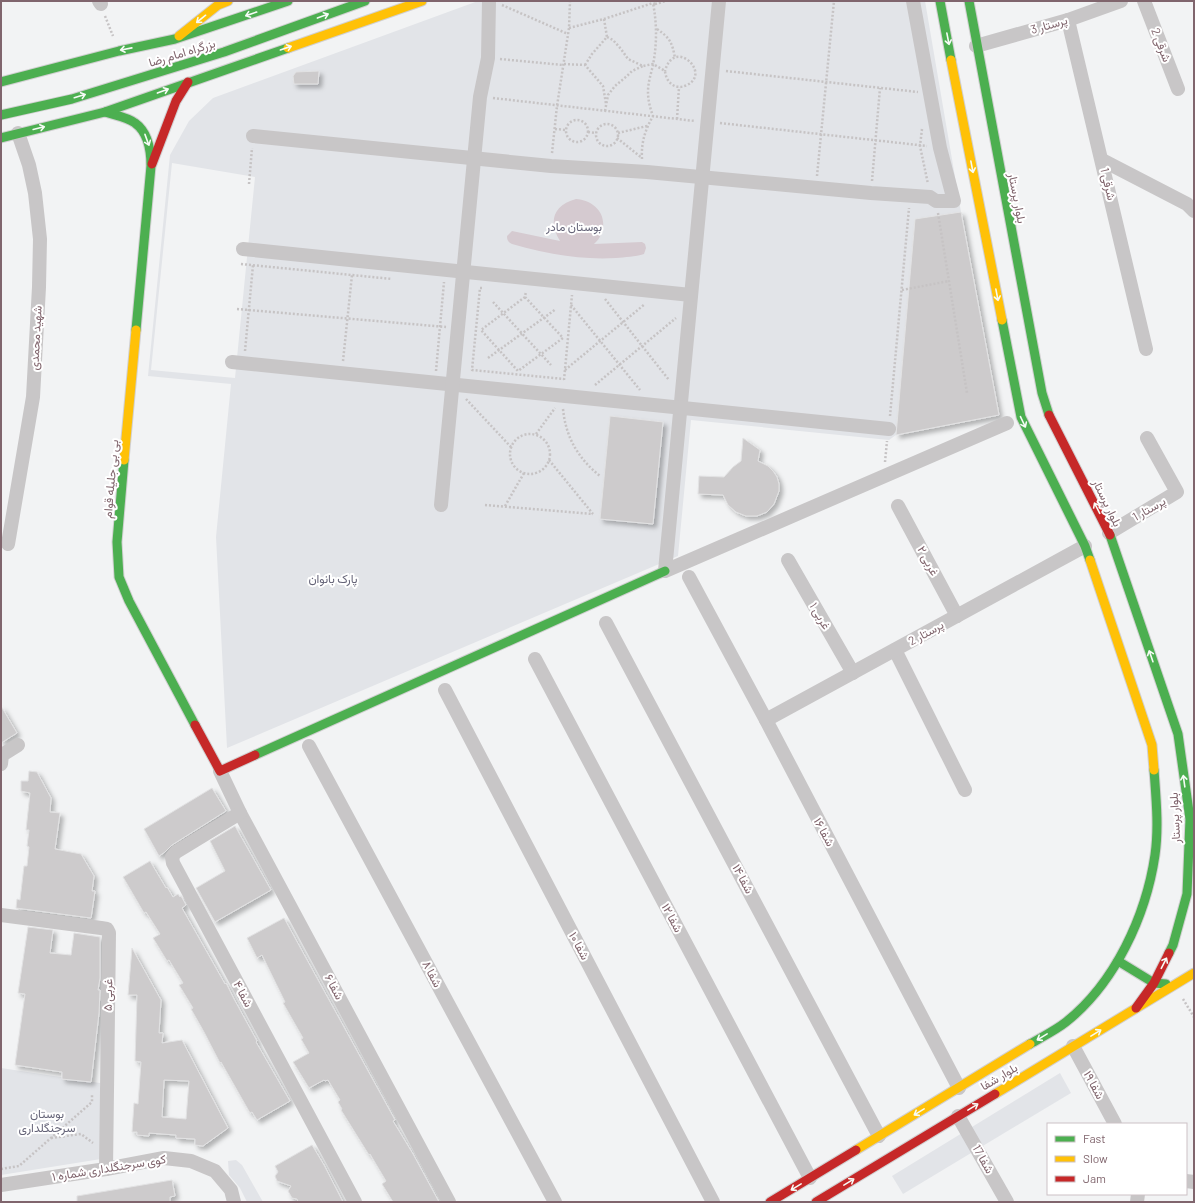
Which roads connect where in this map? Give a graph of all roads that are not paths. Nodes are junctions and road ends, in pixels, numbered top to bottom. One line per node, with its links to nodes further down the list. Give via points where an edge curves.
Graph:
1 (228, 1): 13 (main road, one-way to 13, via 218,5)
2 (288, 1): 13 (main road, بزرگراه امام رضا, one-way to 13)
3 (365, 1): 15 (main road, بزرگراه امام رضا, one-way to 3)
4 (422, 1): 17 (main road, one-way to 4)
5 (719, 1): 27 (street)
6 (913, 1): 27 (street, via 940,148 954,201)
7 (940, 1): 43 (main road, بلوار پرستار, one-way to 43, via 1020,417)
8 (969, 1): 14 (main road, بلوار پرستار)
9 (1121, 1): 12 (street, پرستار 3)
10 (1144, 1): 18 (street, شرقی 2)
11 (495, 2): 24 (street, via 480,97)
12 (1068, 20): 14 (street, پرستار 3); 25 (street, شرقی 1)
13 (176, 39): 16 (main road, بزرگراه امام رضا, one-way to 16)
14 (976, 46): 41 (main road, بلوار پرستار, one-way to 14, via 1049,414 1042,393)
15 (224, 52): 17 (main road); 20 (main road, بزرگراه امام رضا, one-way to 15, via 72,99)
16 (1, 82)
17 (188, 82): 19 (main road, one-way to 17); 26 (main road, via 176,101)
18 (1178, 89)
19 (105, 112): 21 (main road, one-way to 19); 26 (main road, one-way to 26, via 134,123 145,134 151,150)
20 (1, 115)
21 (18, 133): 23 (main road); 42 (street, شهید محمدی, via 35,193 40,239 39,288 33,397)
22 (253, 136): 24 (street)
23 (1, 138)
24 (474, 158): 27 (street); 30 (street)
25 (1102, 160): 28 (street, via 1187,204); 32 (street, شرقی 1)
26 (151, 166): 57 (main road, بی بی جلیله قوام, via 117,542 119,577 129,601)
27 (702, 177): 31 (street)
28 (1194, 211)
29 (249, 250): 30 (street)
30 (463, 272): 31 (street, via 659,292); 34 (street)
31 (691, 301): 35 (street)
32 (1146, 349)
33 (238, 363): 34 (street)
34 (452, 384): 35 (street, via 651,405); 39 (street)
35 (681, 401): 37 (street); 45 (street)
36 (1007, 423): 45 (street)
37 (889, 429)
38 (1147, 438): 41 (street, پرستار 1, via 1177,492)
39 (441, 505)
40 (898, 506): 47 (street, ۲ غربی)
41 (1109, 533): 60 (main road, بلوار پرستار, one-way to 41, via 1178,734)
42 (8, 544)
43 (1085, 546): 47 (street, پرستار 2); 63 (main road, بلوار پرستار, via 1152,745 1161,821 1147,894)
44 (788, 560): 51 (street, ۱ غربی)
45 (665, 571): 57 (main road)
46 (689, 576): 53 (street, شفا ۱۶)
47 (958, 616): 49 (street, پرستار 2)
48 (606, 623): 72 (street, شفا ۱۴)
49 (895, 650): 51 (street, پرستار 2); 58 (street)
50 (535, 659): 74 (street, شفا ۱۲)
51 (853, 673): 53 (street, پرستار 2)
52 (445, 690): 81 (street, شفا ۱۰)
53 (766, 720): 69 (street, شفا ۱۶)
54 (18, 745): 56 (street, via 2,755)
55 (310, 746): 80 (street, شفا ۸)
56 (1, 764)
57 (220, 771): 59 (street, شفا ۶)
58 (965, 790)
59 (240, 813): 78 (street, شفا ۴, via 176,852 172,857 173,863); 79 (street, شفا ۶)
60 (1186, 819): 61 (main road); 65 (main road, بلوار پرستار, one-way to 60, via 1173,945 1187,894)
61 (1194, 832)
62 (1, 915): 73 (street, غربی ۵, via 107,929 109,933)
63 (1118, 961): 65 (main road); 69 (main road, بلوار شفا, one-way to 69, via 1088,1001 1066,1022)
64 (1194, 973): 66 (main road, بلوار شفا)
65 (1154, 983): 66 (main road); 67 (main road, بلوار پرستار)
66 (1175, 984): 67 (main road, بلوار شفا)
67 (1136, 1008): 68 (main road, بلوار شفا, one-way to 67)
68 (1073, 1046): 70 (main road, بلوار شفا, one-way to 68); 71 (street, شفا ۱۹)
69 (959, 1088): 72 (main road, بلوار شفا, one-way to 72)
70 (958, 1116): 76 (main road, بلوار شفا, one-way to 70); 83 (street, شفا 17)
71 (1114, 1123)
72 (879, 1136): 74 (main road, بلوار شفا)
73 (106, 1169): 75 (street, کوی سرجنگلداری شماره ۱); 77 (street, کوی سرجنگلداری شماره ۱, via 164,1158 191,1160 215,1171 231,1190)
74 (810, 1178): 82 (main road, بلوار شفا, one-way to 82)
75 (1, 1185)
76 (824, 1200)
77 (234, 1202)
78 (355, 1202)
79 (449, 1202)
80 (555, 1202)
81 (713, 1202)
82 (770, 1202)
83 (1007, 1202)

